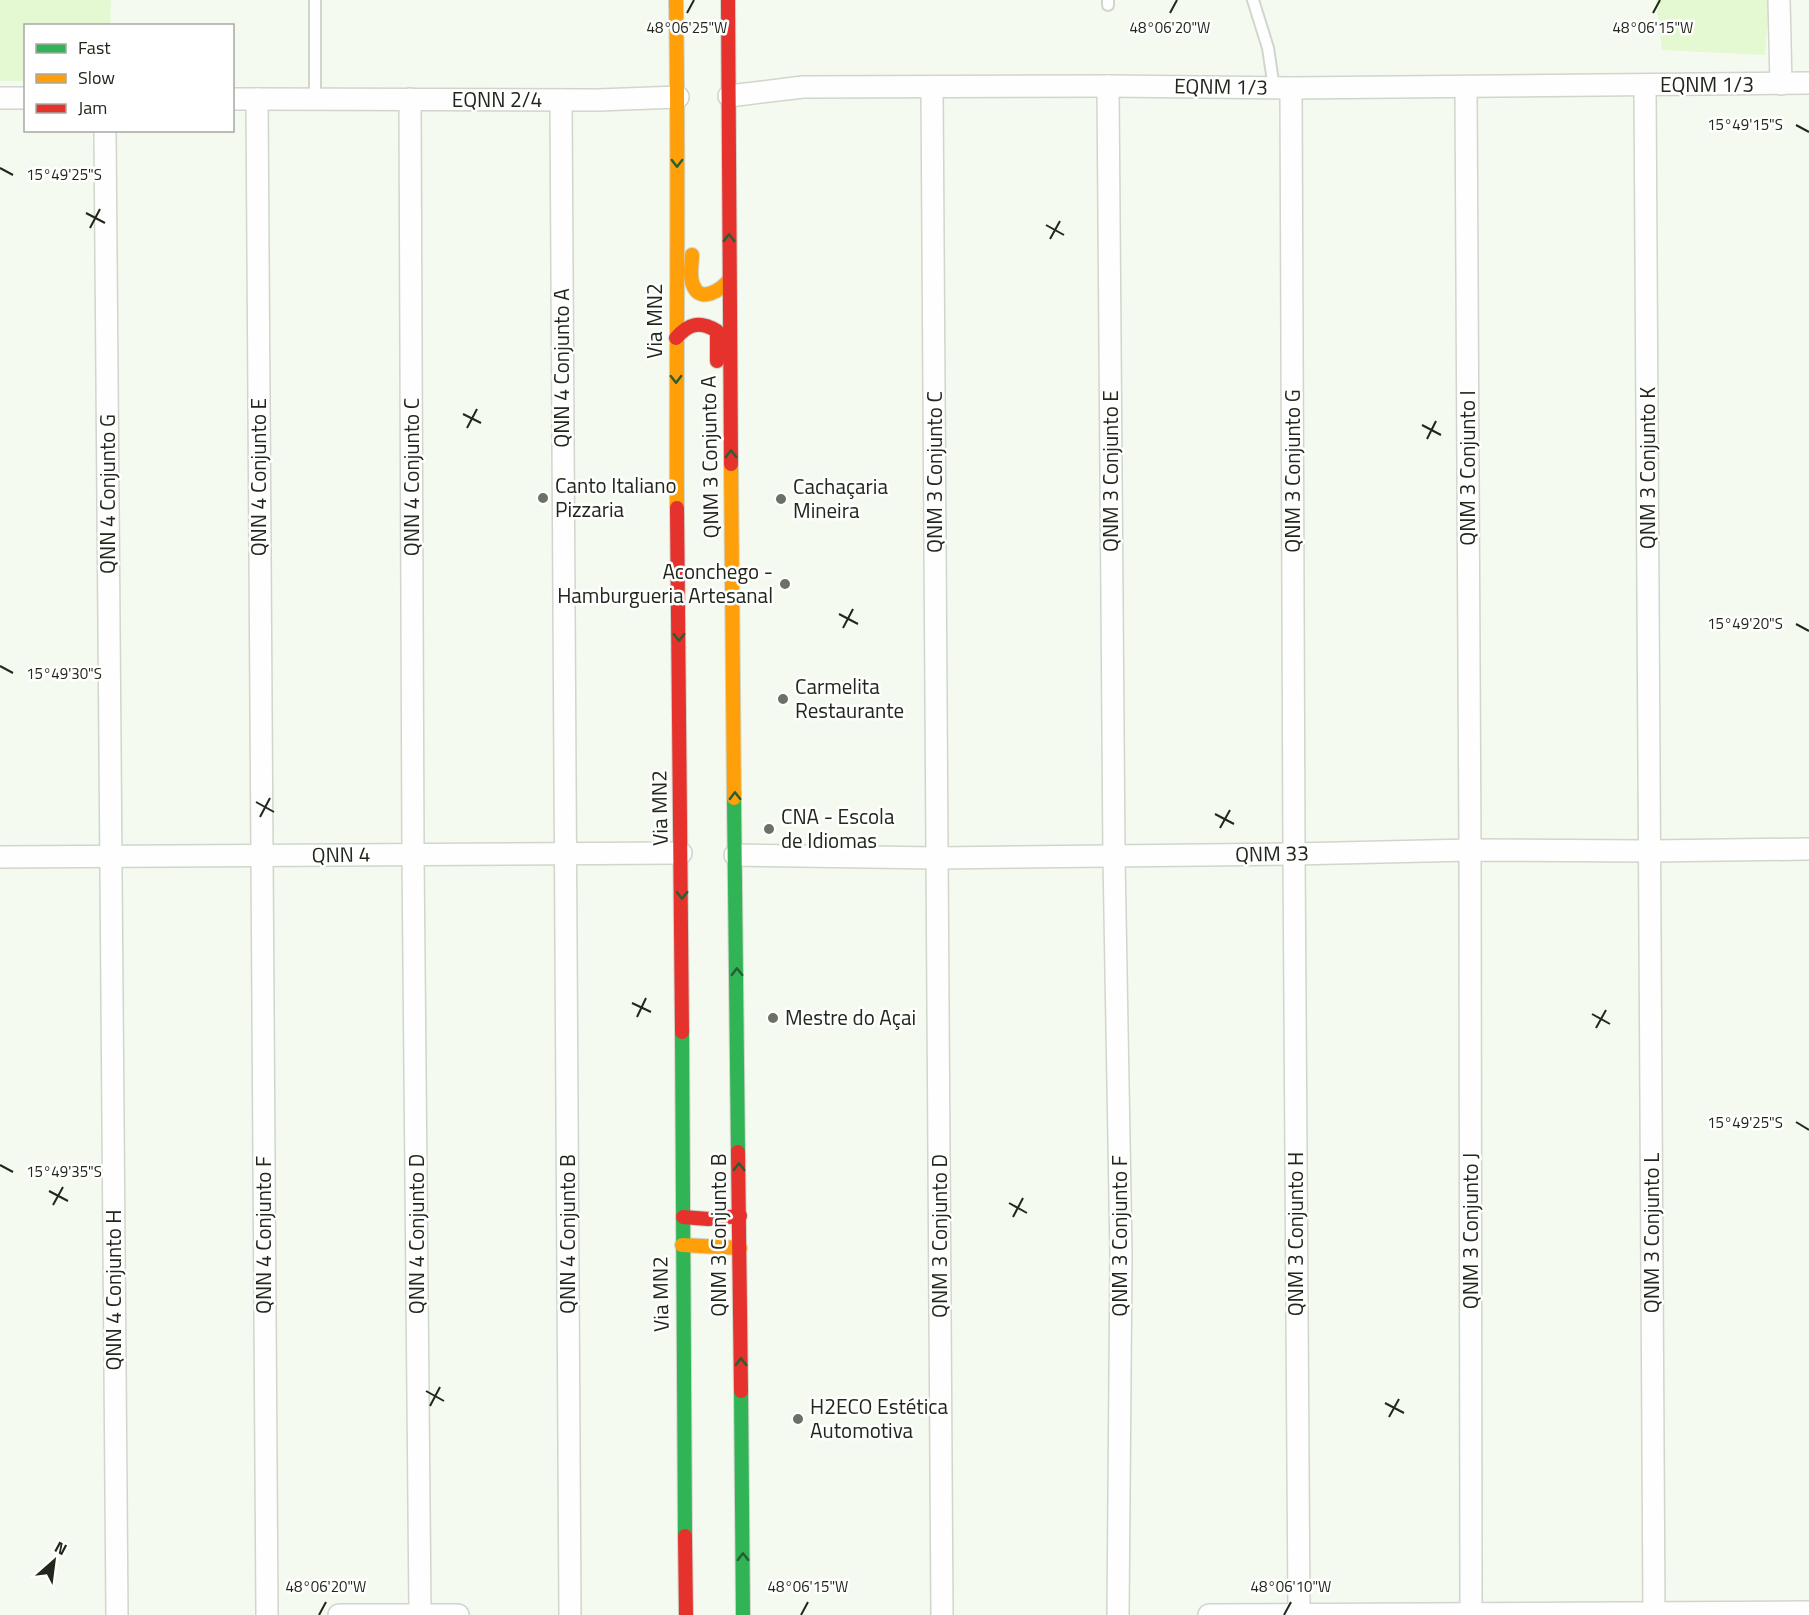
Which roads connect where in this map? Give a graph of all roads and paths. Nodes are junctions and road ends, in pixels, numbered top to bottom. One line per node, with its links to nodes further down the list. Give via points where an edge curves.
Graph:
1 (315, 0): 17 (lane)
2 (676, 0): 10 (main road, Via MN2)
3 (728, 0): 14 (main road)
4 (1253, 0): 13 (lane)
5 (1779, 0): 7 (street)
6 (1809, 83): 7 (street, EQNM 1/3)
7 (1781, 84): 8 (street, EQNM 1/3)
8 (1645, 85): 12 (street, EQNM 1/3); 30 (street, QNM 3 Conjunto K)
9 (1108, 86): 11 (street, EQNM 1/3); 13 (street, EQNM 1/3); 38 (street, QNM 3 Conjunto E)
10 (678, 87): 21 (street, EQNN 2/4); 23 (main road, via 690,144); 26 (main road, Via MN2, one-way to 26)
11 (932, 87): 14 (street, EQNM 1/3, via 802,87); 40 (street, QNM 3 Conjunto C)
12 (1466, 87): 13 (street, EQNM 1/3); 29 (street, QNM 3 Conjunto I)
13 (1283, 88): 34 (street, QNM 3 Conjunto G)
14 (729, 96): 25 (main road, QNM 3 Conjunto A, one-way to 14)
15 (0, 98): 16 (street)
16 (24, 98)
17 (315, 98): 19 (street, EQNN 2/4); 20 (street, EQNN 2/4)
18 (234, 99): 19 (street, EQNN 2/4)
19 (257, 99): 35 (street, QNN 4 Conjunto E)
20 (410, 99): 21 (street, EQNN 2/4); 33 (street, QNN 4 Conjunto C)
21 (561, 100): 31 (street, QNN 4 Conjunto A)
22 (105, 132): 37 (street, QNN 4 Conjunto G)
23 (691, 179)
24 (692, 237): 25 (main road, via 694,289 713,294)
25 (729, 280): 27 (main road, QNM 3 Conjunto A, one-way to 25)
26 (676, 338): 27 (main road, via 691,324 706,324 717,330 719,476); 32 (main road, Via MN2, one-way to 32)
27 (732, 536): 36 (main road, QNM 3 Conjunto A, one-way to 27)
28 (1809, 849): 30 (street, QNM 33)
29 (1470, 850): 30 (street, QNM 33); 34 (street, QNM 33); 45 (street, QNM 3 Conjunto J)
30 (1651, 851): 49 (street, QNM 3 Conjunto L)
31 (565, 853): 32 (street, QNN 4); 33 (street, QNN 4); 55 (street, QNN 4 Conjunto B)
32 (681, 853): 42 (main road, Via MN2, one-way to 42)
33 (413, 854): 35 (street, QNN 4); 47 (street, QNN 4 Conjunto D)
34 (1294, 854): 38 (street, QNM 33); 48 (street, QNM 3 Conjunto H)
35 (261, 855): 37 (street, QNN 4); 51 (street, QNN 4 Conjunto F)
36 (735, 855): 40 (street, QNM 33); 41 (main road, QNM 3 Conjunto B, one-way to 36)
37 (110, 857): 39 (street, QNN 4); 50 (street, QNN 4 Conjunto H)
38 (1114, 857): 40 (street, QNM 33); 59 (street, QNM 3 Conjunto F, via 1121,1254)
39 (0, 858)
40 (938, 858): 58 (street, QNM 3 Conjunto D)
41 (740, 1216): 42 (main road); 44 (main road, QNM 3 Conjunto B)
42 (683, 1217): 43 (main road, Via MN2)
43 (681, 1245): 44 (main road); 56 (main road, Via MN2)
44 (740, 1248): 57 (main road, QNM 3 Conjunto B, one-way to 44)
45 (1472, 1613): 48 (street); 49 (street)
46 (1796, 1613): 49 (street)
47 (420, 1614): 52 (street); 53 (street)
48 (1299, 1614): 60 (street)
49 (1654, 1614)
50 (117, 1615)
51 (267, 1615)
52 (339, 1615)
53 (449, 1615): 54 (street)
54 (458, 1615)
55 (570, 1615)
56 (686, 1615)
57 (744, 1615)
58 (942, 1615)
59 (1118, 1615)
60 (1209, 1615)

